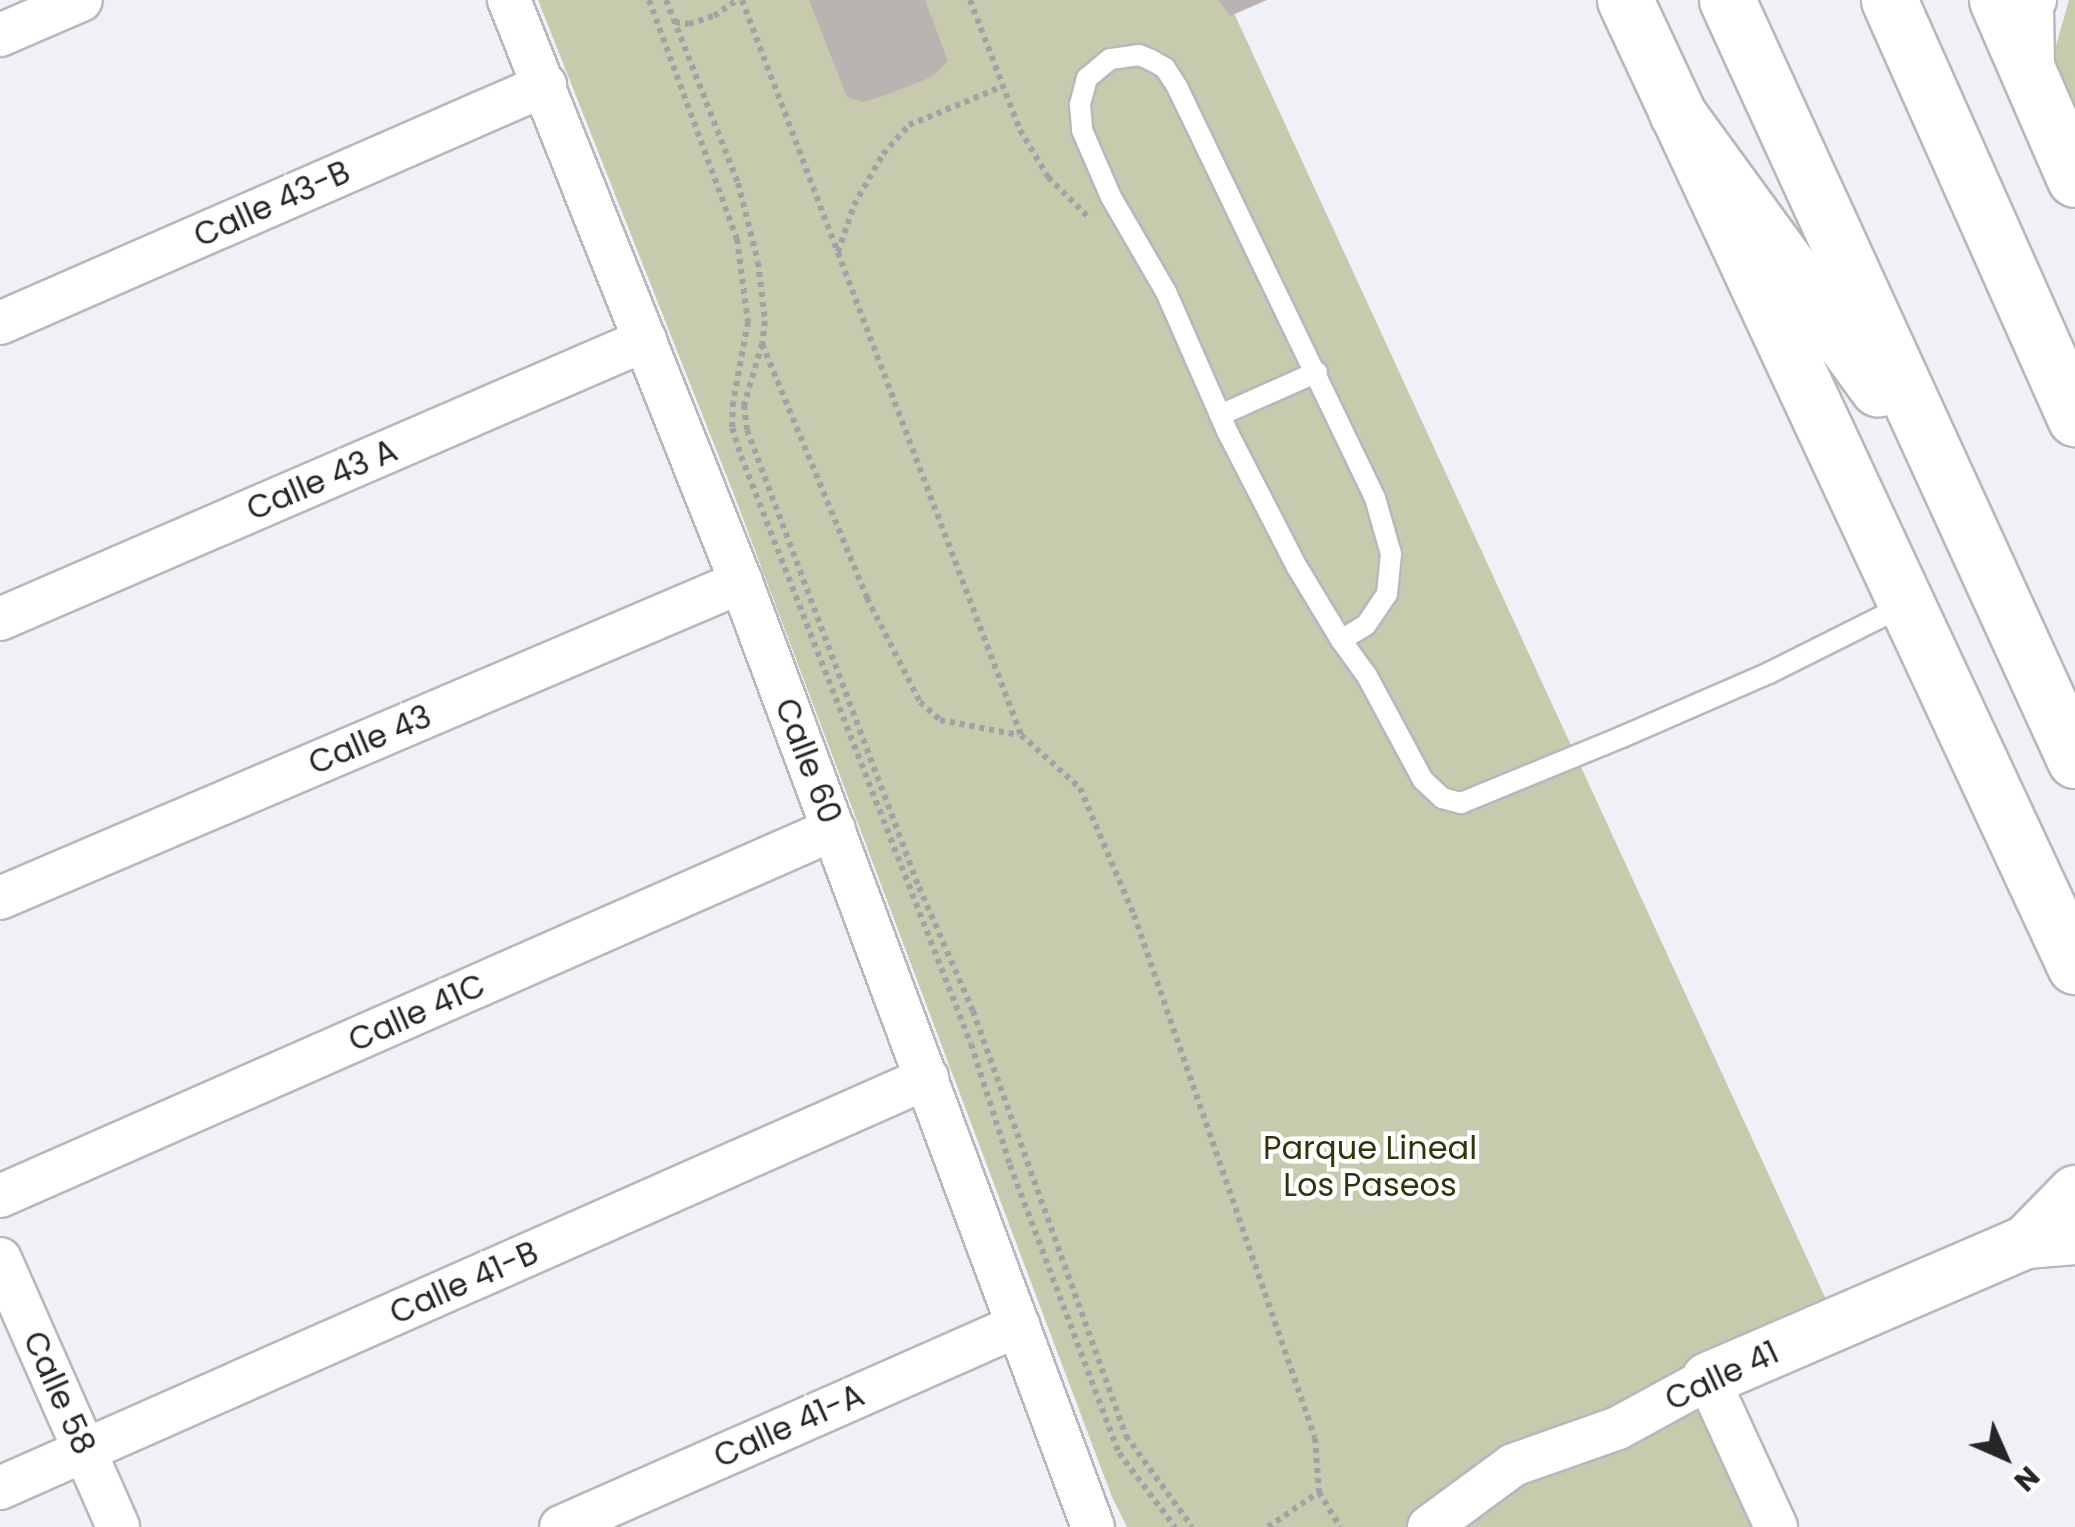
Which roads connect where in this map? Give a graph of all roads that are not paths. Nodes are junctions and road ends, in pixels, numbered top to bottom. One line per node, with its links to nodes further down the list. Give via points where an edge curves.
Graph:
1 (82, 0): 8 (street)
2 (509, 0): 9 (street, Calle 60)
3 (1625, 0): 11 (main road)
4 (1727, 0): 18 (main road)
5 (1889, 0): 17 (main road)
6 (1997, 0): 10 (main road)
7 (2036, 0): 10 (street, via 2031,56)
8 (0, 35)
9 (545, 85): 13 (street, Calle 43-B); 14 (street, Calle 60)
10 (2039, 95): 12 (main road)
11 (1677, 113): 18 (main road); 20 (main road)
12 (2075, 179)
13 (0, 323)
14 (644, 340): 19 (street, Calle 60); 21 (street, Calle 43 A)
15 (1316, 372): 16 (lane); 16 (lane, via 1178,88 1151,60 1110,59 1082,88 1082,130 1111,197 1166,292); 22 (lane, via 1375,498 1391,554 1387,594 1377,613)
16 (1220, 415): 22 (lane)
17 (2075, 418)
18 (1940, 472): 23 (main road)
19 (741, 582): 24 (street, Calle 60); 25 (street, Calle 43)
20 (1907, 604): 22 (lane, via 1769,674 1461,803 1442,798 1423,780); 26 (main road)
21 (0, 619)
22 (1341, 640)
23 (2075, 760)
24 (834, 829): 27 (street, Calle 60); 29 (street, Calle 41C)
25 (0, 898)
26 (2075, 966)
27 (927, 1078): 32 (street, Calle 60); 34 (street, Calle 41-B)
28 (2075, 1192): 30 (street, Calle 41)
29 (0, 1196)
30 (2050, 1240): 33 (street, Calle 41)
31 (0, 1259): 34 (street, Calle 58)
32 (1018, 1324): 37 (street, Calle 41-A); 38 (street, Calle 60)
33 (1708, 1379): 39 (street, Calle 41, via 1618,1428 1513,1466); 40 (street)
34 (84, 1451): 35 (street, Calle 41-B); 36 (street, Calle 58)
35 (0, 1488)
36 (118, 1527)
37 (561, 1527)
38 (1093, 1527)
39 (1429, 1527)
40 (1776, 1527)

